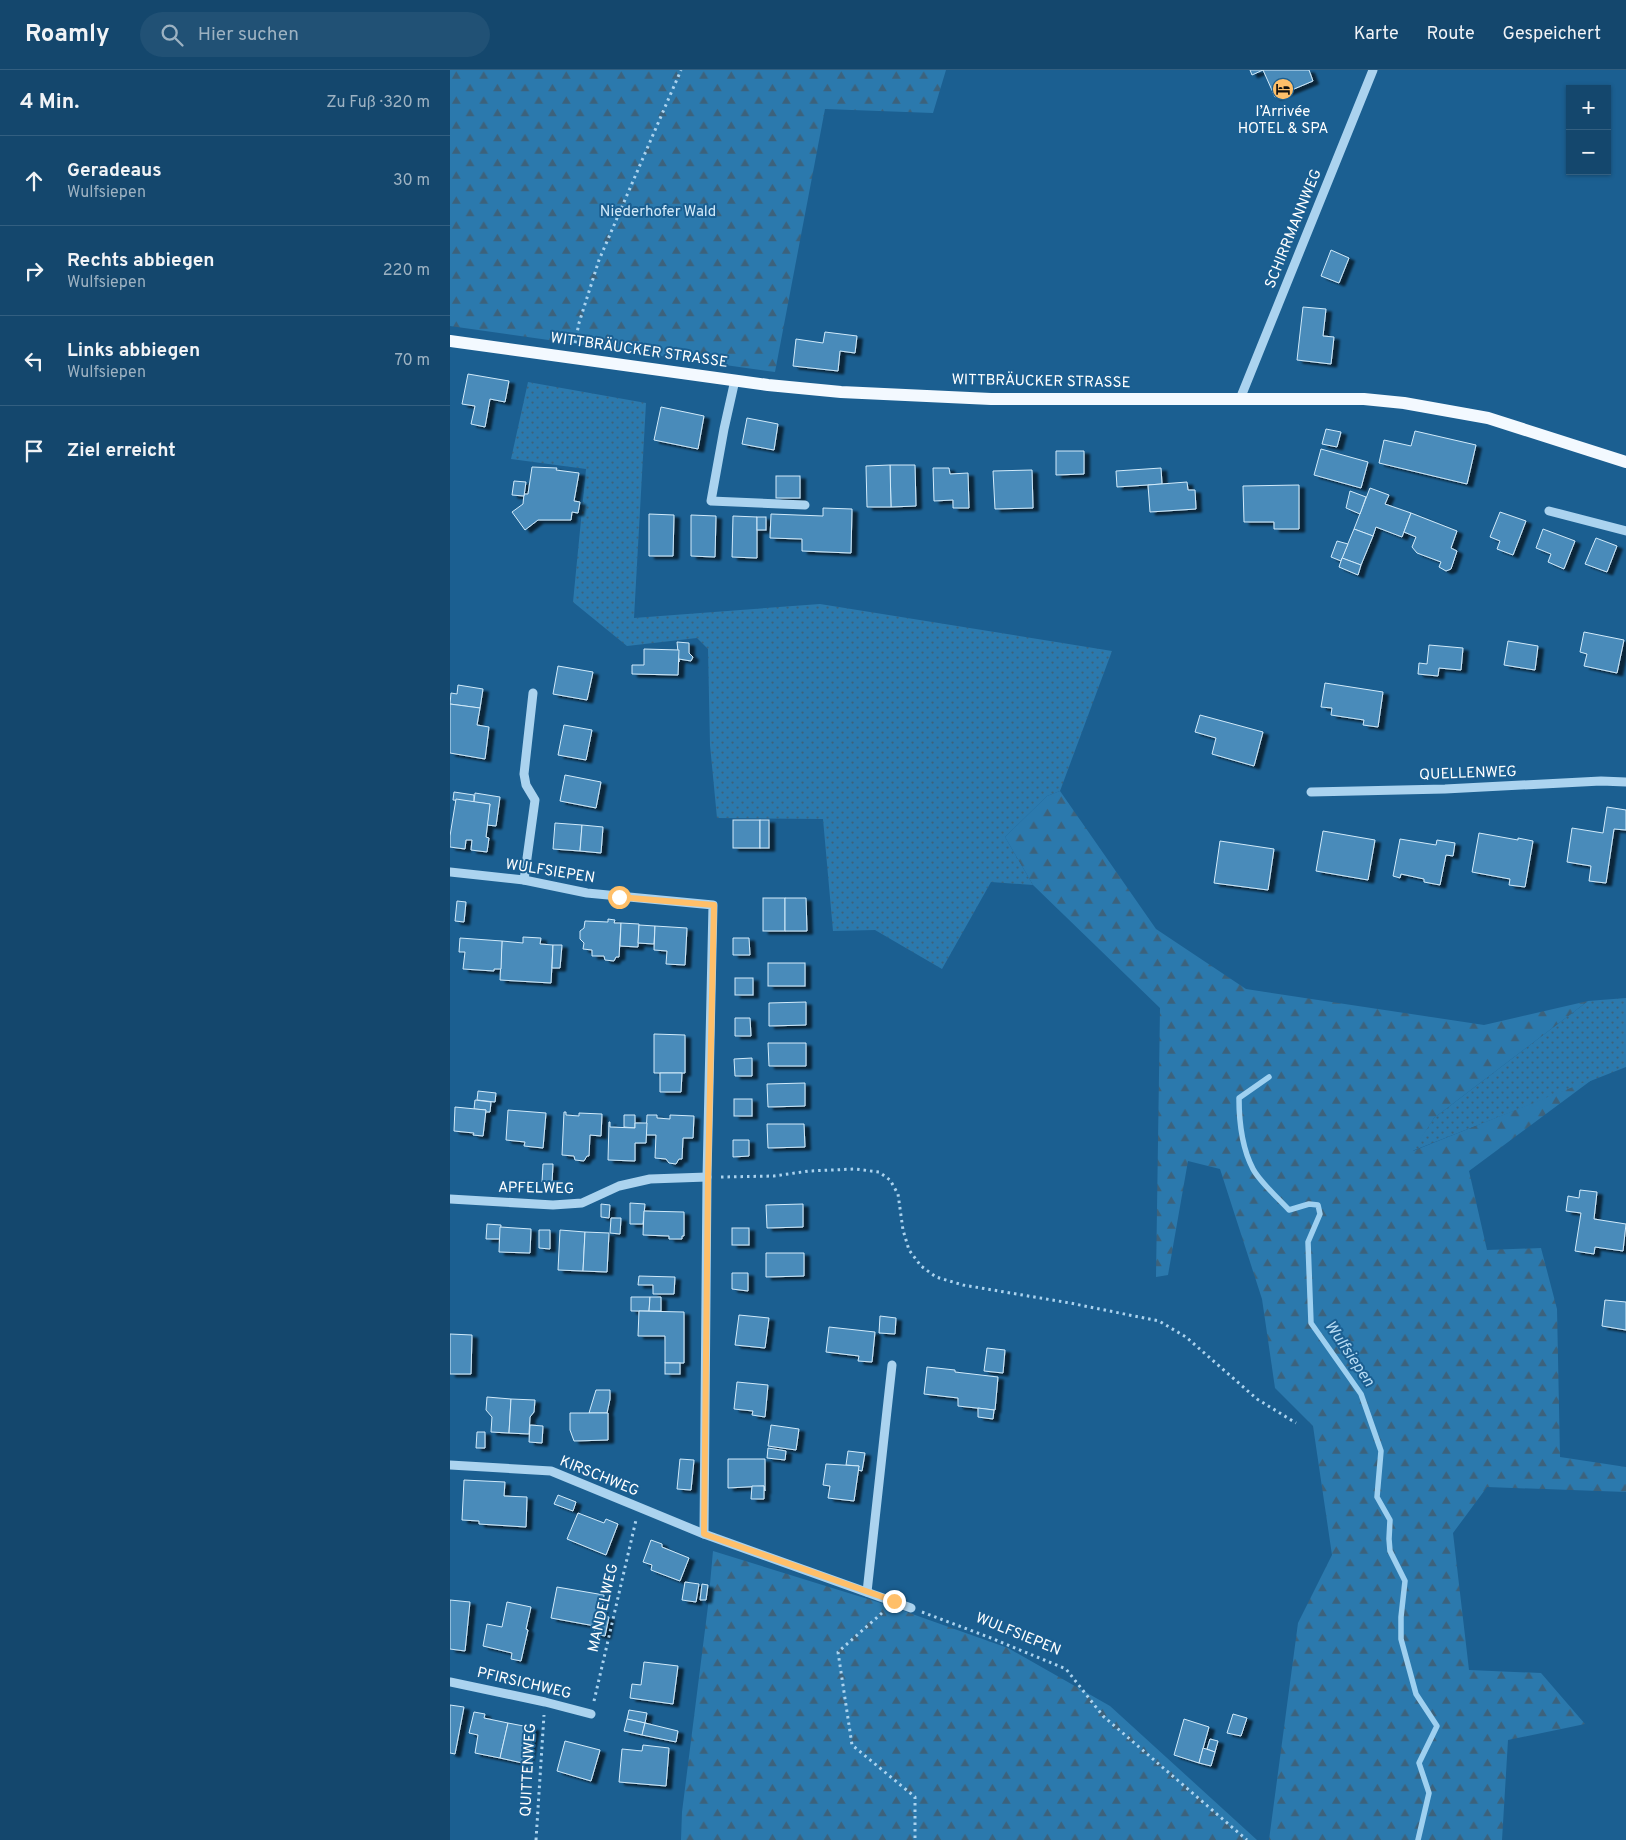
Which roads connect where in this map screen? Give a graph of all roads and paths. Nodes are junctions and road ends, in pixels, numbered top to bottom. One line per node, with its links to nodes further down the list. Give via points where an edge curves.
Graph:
1 (681, 70): 4 (path, via 600,260 579,323)
2 (1373, 70): 6 (street, SCHIRRMANNWEG)
3 (450, 341): 4 (main road, WITTBRÄUCKER STRASSE)
4 (572, 358): 5 (main road, WITTBRÄUCKER STRASSE)
5 (735, 380): 6 (main road, WITTBRÄUCKER STRASSE, via 841,392 991,399); 8 (street, via 711,501)
6 (1240, 399): 7 (main road, WITTBRÄUCKER STRASSE, via 1364,399 1404,403 1488,418)
7 (1626, 462)
8 (806, 505)
9 (1549, 511): 10 (street)
10 (1626, 531)
11 (533, 693): 15 (street, via 524,774 535,800)
12 (1626, 782): 13 (street, QUELLENWEG)
13 (1311, 792)
14 (450, 872): 15 (street, WULFSIEPEN)
15 (524, 880): 16 (street, WULFSIEPEN, via 588,893 714,905)
16 (708, 1177): 17 (street, APFELWEG, via 650,1179 619,1186 582,1203 553,1205); 19 (path, via 774,1176 855,1169 879,1172 890,1180 898,1194 909,1250 921,1266 936,1277 963,1285 1159,1321 1186,1337 1257,1399); 22 (street, WULFSIEPEN)
17 (450, 1199)
18 (892, 1365): 23 (street)
19 (1296, 1423)
20 (450, 1465): 21 (street, KIRSCHWEG, via 551,1472)
21 (639, 1508): 22 (street, KIRSCHWEG); 28 (path, MANDELWEG)
22 (704, 1534): 23 (street)
23 (866, 1592): 24 (street)
24 (894, 1601): 25 (street); 30 (path, via 838,1652 852,1745 915,1797)
25 (911, 1608): 31 (path, WULFSIEPEN, via 1066,1669 1103,1716)
26 (450, 1682): 27 (street, PFIRSICHWEG)
27 (545, 1702): 28 (street, PFIRSICHWEG); 29 (path, QUITTENWEG)
28 (591, 1714)
29 (536, 1840)
30 (915, 1840)
31 (1247, 1840)

